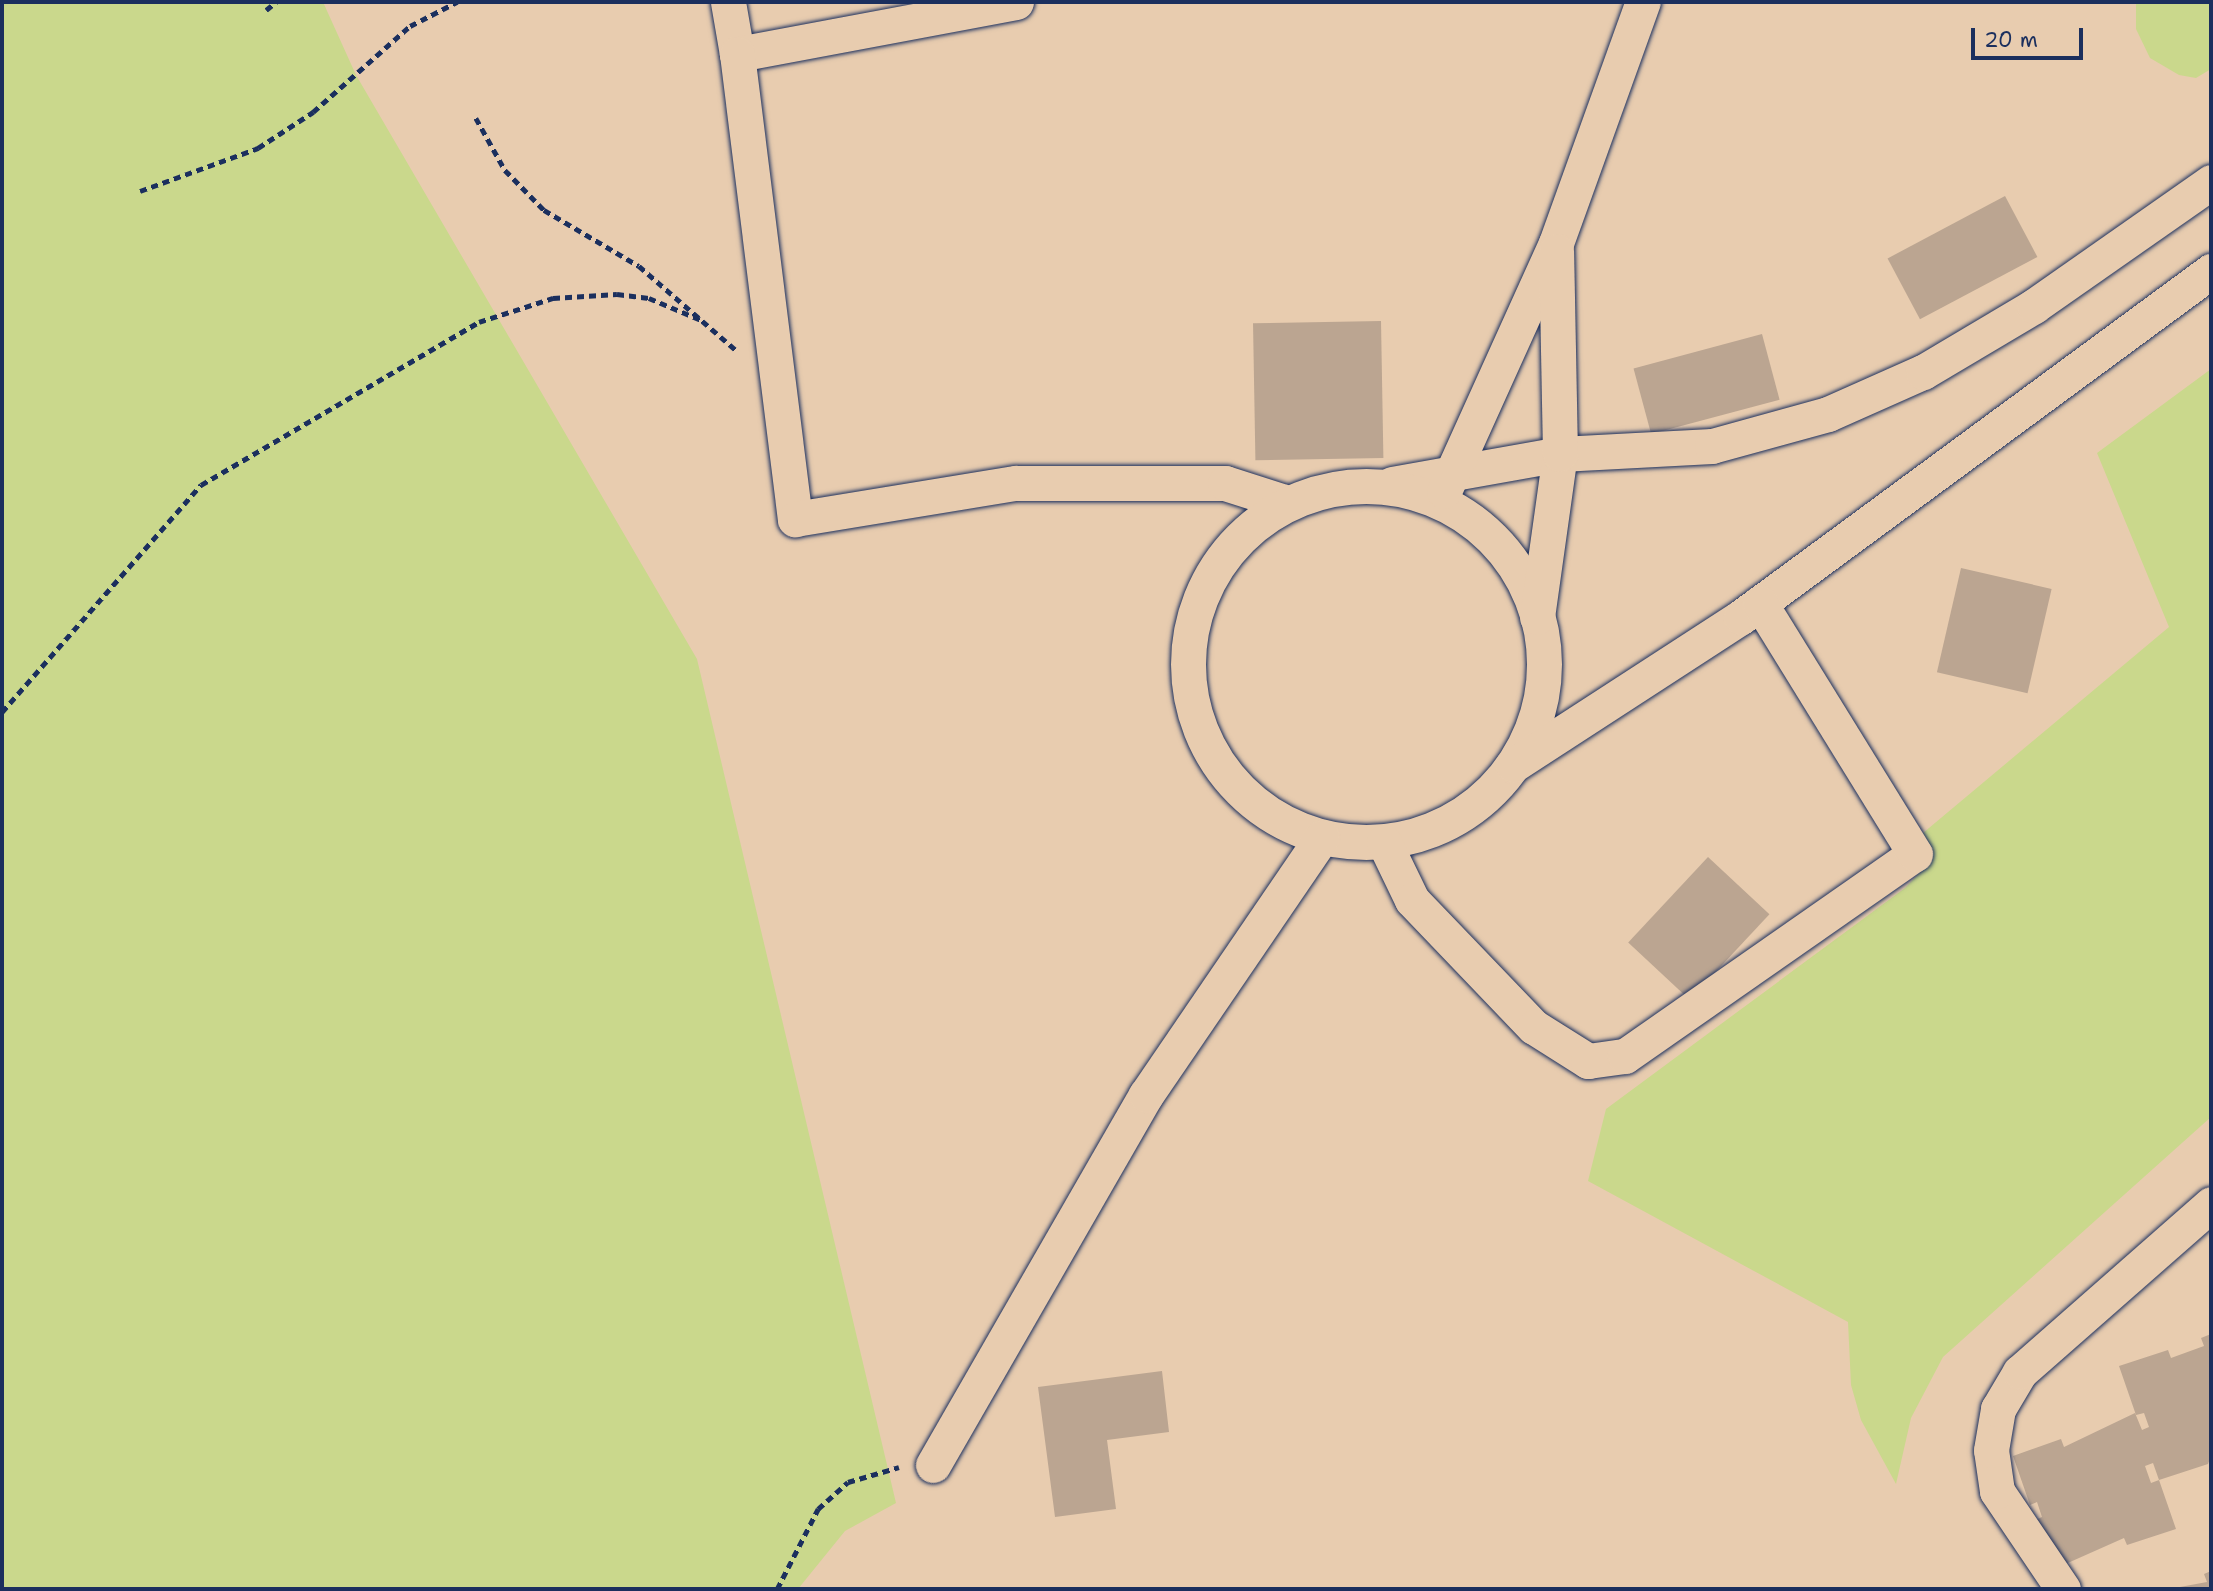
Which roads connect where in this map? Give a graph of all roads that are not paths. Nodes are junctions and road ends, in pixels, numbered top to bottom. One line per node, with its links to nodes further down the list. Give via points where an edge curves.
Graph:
1 (728, 2): 4 (street)
2 (1016, 2): 4 (street)
3 (1643, 2): 6 (street)
4 (737, 54): 10 (street, via 795,519 1016,483 1225,483)
5 (2211, 182): 8 (street, via 2034,306 1884,391 1783,429 1712,446)
6 (1556, 243): 8 (street); 9 (street)
7 (2211, 271): 11 (street)
8 (1560, 454): 9 (street); 12 (street)
9 (1445, 488): 10 (street, via 1379,486 1318,492); 12 (street, via 1511,561)
10 (1288, 503): 14 (street, via 1238,539 1213,572 1193,620 1188,682 1205,741 1241,791 1293,827)
11 (1760, 603): 13 (street); 15 (street, via 1915,854 1625,1056 1588,1061 1534,1027 1412,900)
12 (1538, 617): 13 (street, via 1544,678 1539,709)
13 (1513, 765): 15 (street, via 1470,810 1443,825)
14 (1322, 837): 15 (street); 17 (street, via 1146,1095)
15 (1384, 842)
16 (2211, 1204): 18 (street, via 2020,1372 1998,1409 1991,1450 1997,1491)
17 (933, 1465)
18 (2063, 1589)

